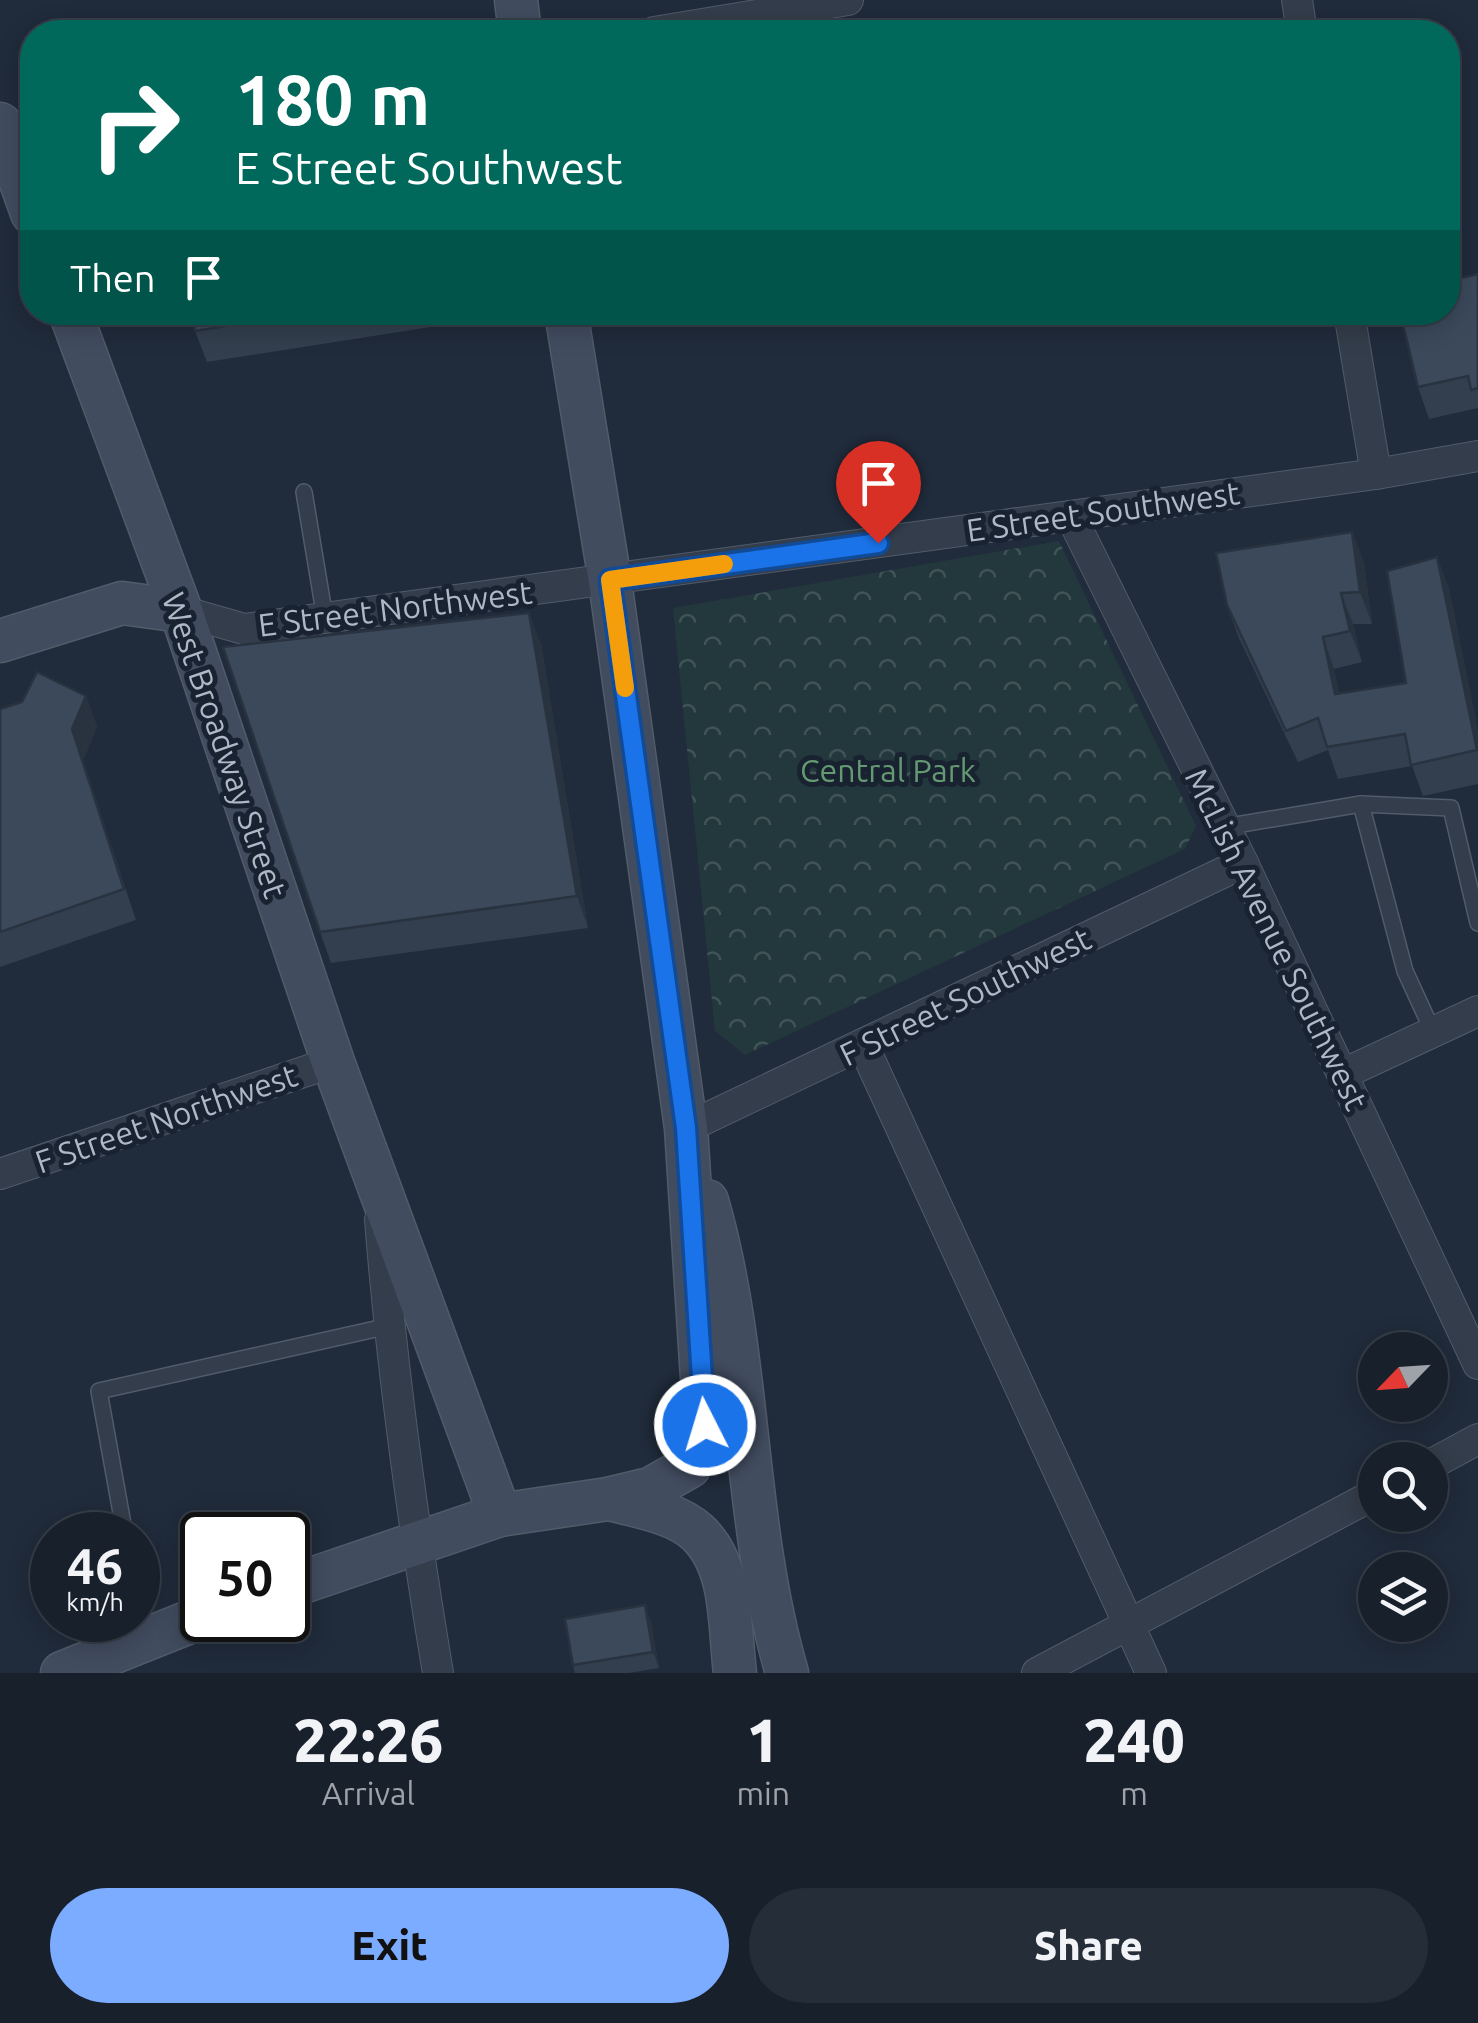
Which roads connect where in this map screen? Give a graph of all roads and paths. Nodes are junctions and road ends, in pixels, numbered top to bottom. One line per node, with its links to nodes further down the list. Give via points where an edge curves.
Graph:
1 (848, 0): 2 (street)
2 (727, 20)
3 (9, 129): 4 (main road)
4 (20, 169)
5 (75, 325): 13 (main road, West Broadway Street)
6 (568, 325): 12 (main road)
7 (1351, 325): 9 (street)
8 (1478, 456): 9 (street, E Street Southwest)
9 (1376, 474): 11 (street, E Street Southwest)
10 (304, 492): 14 (lane)
11 (1070, 516): 12 (street, E Street Southwest); 17 (street, McLish Avenue Southwest)
12 (610, 580): 14 (street, E Street Northwest); 25 (main road)
13 (182, 611): 14 (street, E Street Northwest, via 244,629); 15 (main road, via 122,603); 23 (main road, West Broadway Street)
14 (324, 618)
15 (0, 641)
16 (1362, 804): 17 (lane); 19 (lane, via 1451,808); 21 (lane, via 1406,970)
17 (1224, 827): 18 (street, McLish Avenue Southwest)
18 (1243, 863): 22 (street, F Street Southwest); 24 (street, McLish Avenue Southwest)
19 (1478, 923)
20 (1478, 1011): 21 (street)
21 (1434, 1032): 24 (street)
22 (863, 1045): 25 (street, F Street Southwest); 38 (street)
23 (333, 1062): 26 (street, F Street Northwest); 27 (main road, West Broadway Street)
24 (1343, 1074): 29 (street, McLish Avenue Southwest)
25 (686, 1128): 32 (main road, via 705,1425 688,1467 650,1489); 43 (main road, via 724,1260 765,1576)
26 (0, 1174)
27 (376, 1178): 28 (street, West Broadway Street); 35 (main road, West Broadway Street)
28 (389, 1326): 34 (lane, via 99,1391); 36 (street, West Broadway Street)
29 (1478, 1364)
30 (1478, 1440): 31 (street)
31 (1448, 1456)
32 (608, 1499): 35 (main road); 42 (main road, via 696,1530 722,1567)
33 (1358, 1503): 38 (street)
34 (122, 1512)
35 (500, 1516): 36 (main road)
36 (416, 1543): 37 (main road); 41 (street, West Broadway Street)
37 (310, 1579)
38 (1128, 1624): 44 (street); 45 (street)
39 (108, 1642): 40 (main road)
40 (62, 1673)
41 (438, 1673)
42 (734, 1673)
43 (788, 1673)
44 (1037, 1673)
45 (1151, 1673)

